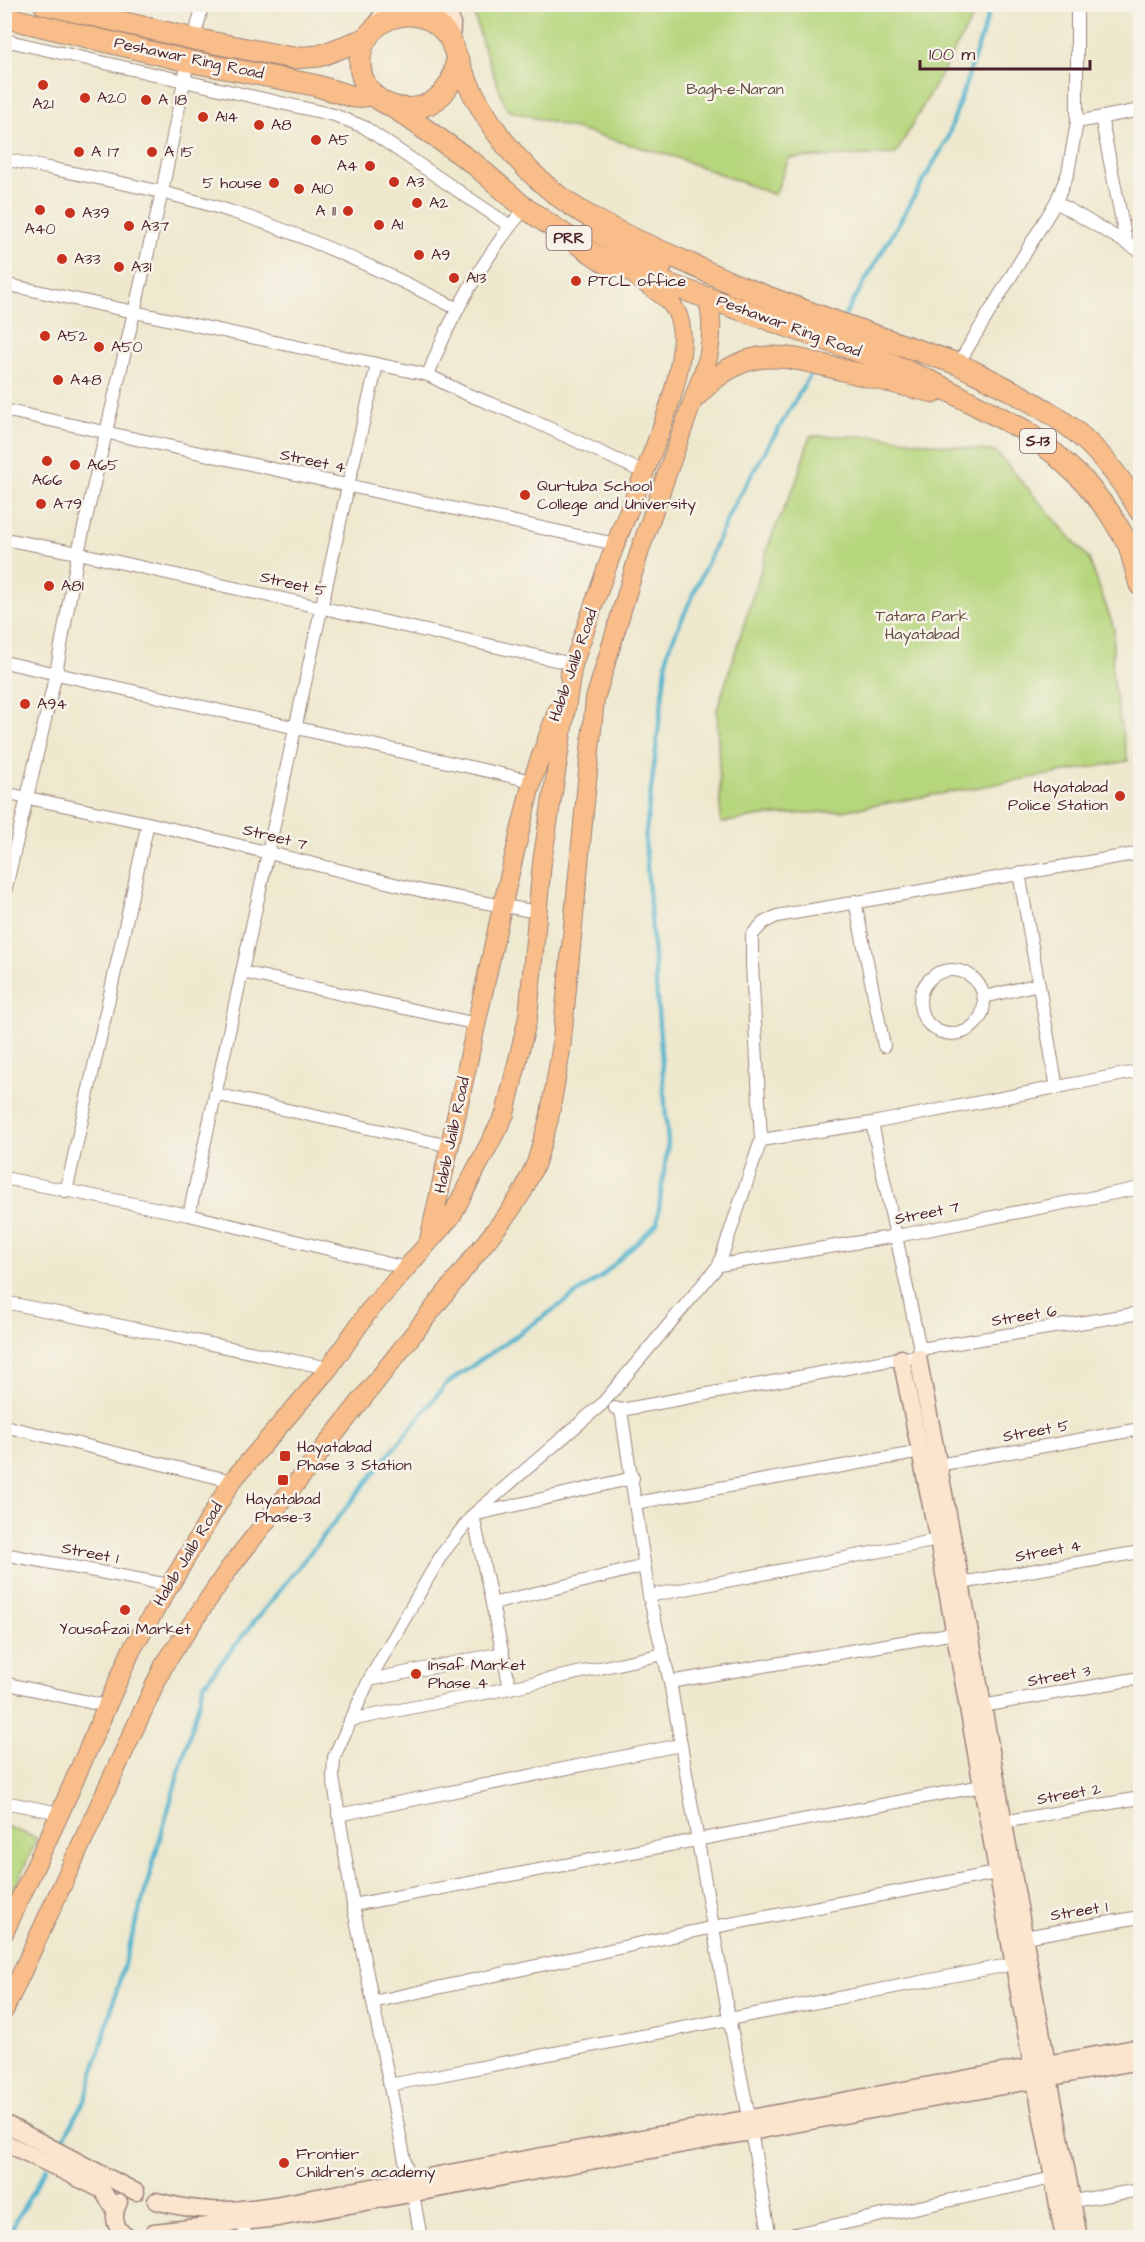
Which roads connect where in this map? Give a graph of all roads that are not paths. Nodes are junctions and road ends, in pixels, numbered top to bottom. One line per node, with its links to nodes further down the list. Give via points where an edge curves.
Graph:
1 (44, 4): 8 (highway, Peshawar Ring Road)
2 (203, 4): 8 (street)
3 (387, 4): 7 (street)
4 (448, 4): 10 (street)
5 (1077, 4): 16 (street)
6 (4, 17): 11 (highway, Peshawar Ring Road)
7 (371, 33): 8 (highway, Peshawar Ring Road, via 319,56 293,58); 10 (highway, via 396,16 421,16 442,29); 12 (highway, via 360,61)
8 (194, 39)
9 (4, 40): 11 (street)
10 (454, 50): 13 (highway, via 454,75 441,96 419,108); 21 (highway, Peshawar Ring Road / PRR, via 482,110 512,151 544,185)
11 (186, 70): 12 (highway, Peshawar Ring Road, via 314,85 354,97); 18 (street); 22 (street, via 364,127)
12 (373, 95): 13 (highway)
13 (394, 108): 20 (highway, Peshawar Ring Road / PRR, via 473,163)
14 (1140, 110): 15 (street)
15 (1101, 117): 16 (street); 23 (street)
16 (1077, 122): 19 (street, via 1068,173)
17 (4, 159): 18 (street)
18 (162, 192): 28 (street, via 321,244); 30 (street)
19 (1056, 202): 23 (street); 32 (street)
20 (525, 208): 22 (street); 25 (highway, Peshawar Ring Road / PRR, via 605,262)
21 (579, 211): 27 (highway, via 622,250 690,277 701,285); 29 (highway, Peshawar Ring Road / PRR)
22 (510, 226): 28 (street)
23 (1126, 241): 24 (street)
24 (1140, 250)
25 (626, 270): 27 (highway, Peshawar Ring Road / PRR); 38 (main road, Habib Jalib Road, via 672,304 680,320 683,341 672,394)
26 (4, 284): 30 (street)
27 (707, 297): 29 (highway, Peshawar Ring Road / PRR); 35 (main road, via 712,332)
28 (458, 309): 34 (street)
29 (774, 310): 31 (highway, Peshawar Ring Road)
30 (133, 312): 33 (street); 37 (street)
31 (878, 358): 32 (highway, Peshawar Ring Road / S-13); 35 (highway, via 756,358 719,376); 44 (highway, Peshawar Ring Road / S-13, via 968,399 1024,430 1055,454 1109,512 1129,545)
32 (958, 364): 40 (highway, Peshawar Ring Road / S-13, via 1067,425 1111,467)
33 (377, 365): 34 (street); 39 (street)
34 (428, 375): 38 (street)
35 (696, 396): 50 (main road, via 641,547 595,699)
36 (4, 410): 37 (street, Street 4)
37 (105, 432): 39 (street, Street 4); 43 (street)
38 (643, 472): 42 (main road, Habib Jalib Road)
39 (348, 486): 42 (street, Street 4); 45 (street)
40 (1140, 511)
41 (4, 539): 43 (street, Street 5)
42 (615, 544): 47 (main road, Habib Jalib Road)
43 (78, 553): 45 (street, Street 5); 48 (street)
44 (1140, 585)
45 (322, 607): 47 (street, Street 5); 51 (street)
46 (4, 662): 48 (street)
47 (573, 664): 49 (main road); 52 (main road, Habib Jalib Road)
48 (56, 673): 51 (street); 54 (street)
49 (564, 718): 50 (main road); 62 (main road)
50 (593, 718): 132 (main road, via 561,1050 549,1119 536,1163 510,1211 228,1570 164,1665)
51 (297, 726): 52 (street); 56 (street)
52 (532, 781): 61 (main road, Habib Jalib Road)
53 (4, 793): 54 (street, Street 7)
54 (26, 798): 55 (street, Street 7); 59 (street)
55 (148, 823): 56 (street, Street 7); 76 (street)
56 (268, 852): 61 (street, Street 7); 63 (street)
57 (1140, 853): 58 (street)
58 (1019, 873): 60 (street); 64 (street)
59 (4, 896)
60 (855, 901): 67 (street); 72 (street, via 777,916 752,935)
61 (502, 907): 62 (street, Street 7); 66 (main road, Habib Jalib Road)
62 (537, 912): 79 (main road, via 528,1017 505,1114 451,1217)
63 (242, 972): 66 (street); 70 (street)
64 (1039, 984): 65 (street); 69 (street)
65 (984, 997): 65 (street, via 974,978 965,972 945,970 935,974 921,990 920,1011 933,1029 954,1035 974,1026 984,1008)
66 (477, 1024): 73 (main road, Habib Jalib Road)
67 (884, 1046)
68 (1140, 1071): 69 (street)
69 (1057, 1088): 71 (street)
70 (215, 1094): 73 (street); 77 (street)
71 (872, 1123): 72 (street); 78 (street)
72 (761, 1140): 80 (street)
73 (450, 1146): 79 (main road, Habib Jalib Road)
74 (5, 1179): 76 (street)
75 (1140, 1188): 78 (street, Street 7)
76 (66, 1192): 77 (street)
77 (189, 1215): 81 (street)
78 (897, 1236): 80 (street, Street 7); 84 (street)
79 (429, 1242): 81 (main road, Habib Jalib Road)
80 (719, 1265): 86 (street)
81 (406, 1268): 85 (main road, Habib Jalib Road, via 368,1312)
82 (4, 1302): 85 (street)
83 (1140, 1313): 84 (street, Street 6)
84 (913, 1355): 87 (street, Street 6); 90 (street); 91 (street)
85 (329, 1368): 93 (main road, Habib Jalib Road)
86 (602, 1404): 87 (street); 95 (street)
87 (621, 1410): 92 (street)
88 (4, 1426): 93 (street)
89 (1140, 1429): 91 (street, Street 5)
90 (921, 1452): 94 (street); 96 (street)
91 (938, 1465): 100 (street)
92 (633, 1478): 94 (street); 95 (street)
93 (232, 1480): 101 (main road, Habib Jalib Road)
94 (635, 1503): 99 (street)
95 (473, 1515): 103 (street); 109 (street, via 442,1554)
96 (938, 1540): 102 (street); 104 (street)
97 (1140, 1552): 100 (street, Street 4)
98 (4, 1554): 101 (street, Street 1)
99 (644, 1566): 102 (street); 103 (street)
100 (961, 1583): 107 (street)
101 (169, 1585): 113 (main road, Habib Jalib Road, via 132,1649)
102 (649, 1596): 106 (street)
103 (492, 1604): 105 (street)
104 (955, 1633): 107 (street); 110 (street)
105 (502, 1653): 109 (street); 112 (street)
106 (663, 1654): 110 (street); 112 (street)
107 (967, 1660): 114 (street); 117 (street)
108 (1140, 1678): 114 (street, Street 3)
109 (369, 1680): 115 (street)
110 (670, 1682): 116 (street)
111 (4, 1683): 113 (street)
112 (510, 1688): 115 (street)
113 (106, 1706): 120 (main road, Habib Jalib Road)
114 (982, 1706): 122 (street)
115 (350, 1720): 121 (street, via 334,1757)
116 (680, 1745): 121 (street); 123 (street)
117 (982, 1786): 123 (street); 124 (street)
118 (1140, 1798): 122 (street, Street 2)
119 (4, 1802): 120 (street)
120 (60, 1813): 128 (main road, Habib Jalib Road)
121 (338, 1815): 125 (street)
122 (1003, 1822): 129 (street)
123 (697, 1841): 125 (street); 127 (street)
124 (996, 1873): 127 (street); 130 (street)
125 (353, 1905): 131 (street)
126 (1140, 1917): 129 (street, Street 1)
127 (714, 1927): 131 (street); 133 (street)
128 (4, 1933)
129 (1024, 1937): 136 (street)
130 (1013, 1964): 133 (street); 136 (street)
131 (373, 2002): 137 (street)
132 (4, 2011)
133 (729, 2018): 137 (street); 139 (street)
134 (1140, 2047): 136 (street)
135 (1140, 2061): 136 (street)
136 (1041, 2072): 139 (street); 142 (street); 147 (street)
137 (389, 2085): 143 (street)
138 (4, 2123): 141 (street)
139 (750, 2124): 143 (street); 153 (street)
140 (4, 2142): 141 (street)
141 (88, 2174): 145 (street); 148 (street)
142 (1053, 2178): 154 (street); 155 (street)
143 (411, 2187): 146 (street, via 239,2210 200,2211); 149 (street, via 278,2218); 152 (street)
144 (1140, 2190): 147 (street)
145 (136, 2192): 146 (street, via 150,2195); 148 (street, via 122,2198)
146 (156, 2201): 151 (street, via 161,2217)
147 (1073, 2202): 156 (street)
148 (115, 2210): 150 (street)
149 (245, 2230): 151 (street)
150 (122, 2235)
151 (150, 2235)
152 (421, 2238)
153 (770, 2238)
154 (776, 2238)
155 (1064, 2238)
156 (1079, 2238)

